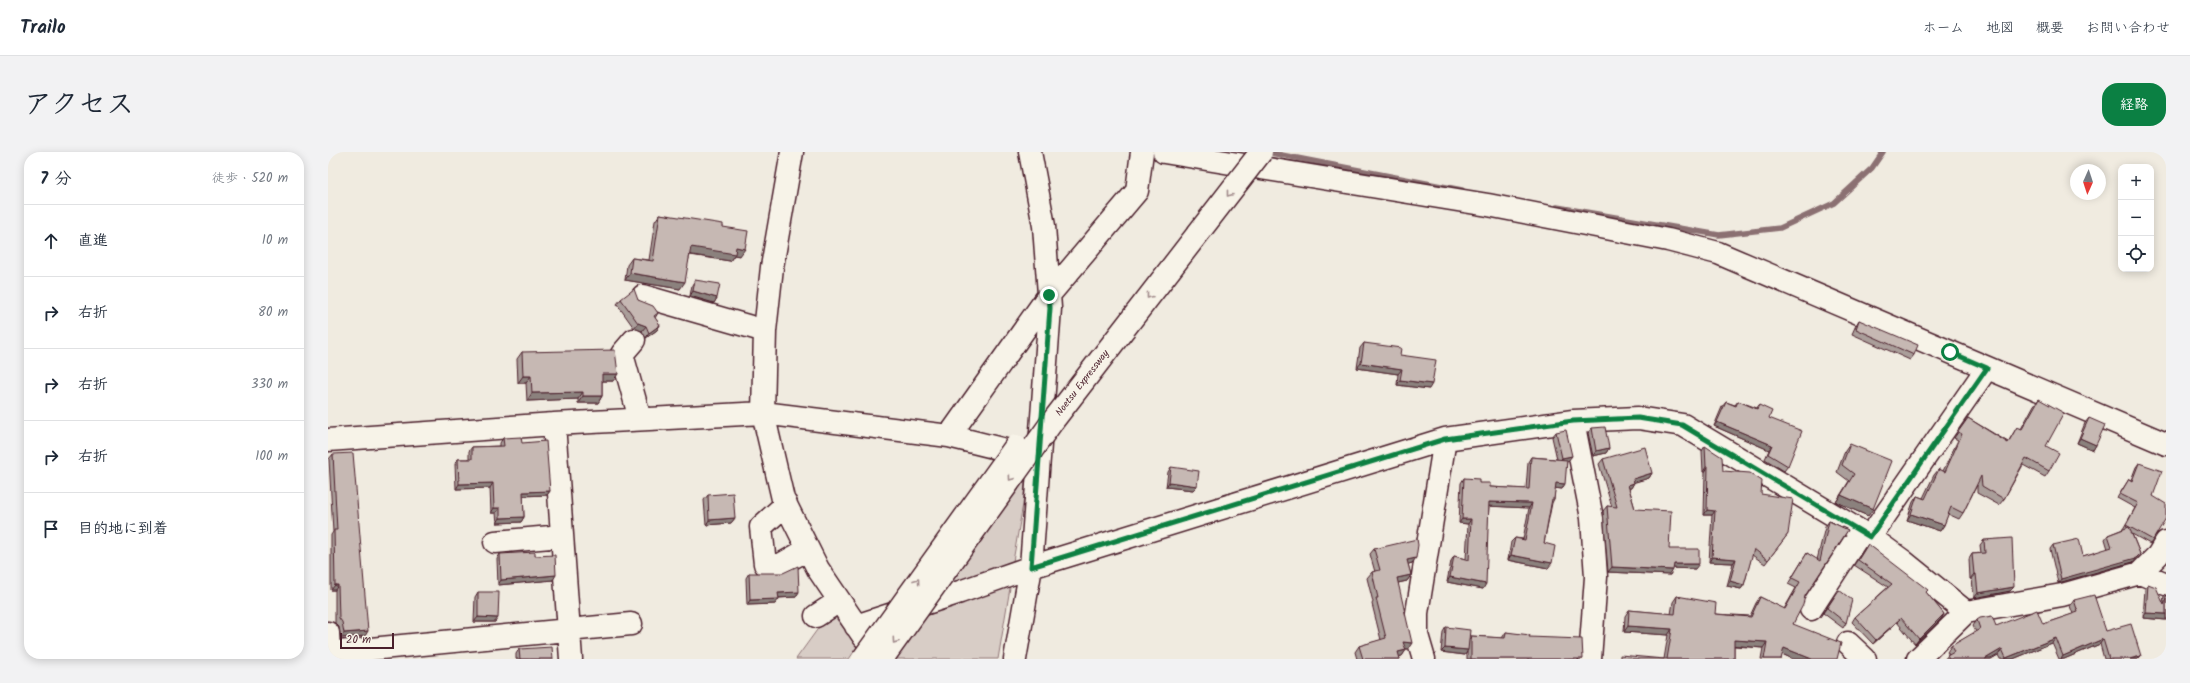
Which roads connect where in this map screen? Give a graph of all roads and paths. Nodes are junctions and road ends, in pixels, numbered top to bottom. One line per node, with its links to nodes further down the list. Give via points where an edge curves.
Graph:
1 (792, 152): 9 (main road)
2 (1030, 152): 7 (main road, via 1044,226)
3 (1142, 152): 7 (main road, via 1137,191)
4 (1164, 152): 11 (main road, via 1488,205 1668,240 1718,253)
5 (1242, 152): 40 (main road, Noetsu Expressway, one-way to 5, bridge, via 990,481)
6 (1261, 152): 41 (main road, Noetsu Expressway, one-way to 41, bridge, via 1052,422)
7 (1049, 295): 16 (main road); 20 (main road)
8 (643, 296): 9 (main road)
9 (764, 331): 12 (main road)
10 (634, 340): 13 (main road, via 622,354)
11 (1987, 368): 19 (main road); 22 (main road)
12 (763, 413): 13 (main road); 16 (main road); 21 (main road)
13 (640, 419): 15 (main road)
14 (1573, 421): 17 (main road); 22 (main road, via 1638,418 1682,425); 44 (main road, via 1592,518 1596,577)
15 (554, 424): 18 (main road); 23 (main road)
16 (949, 436): 20 (main road)
17 (1445, 439): 27 (main road); 43 (main road, via 1417,613 1417,634)
18 (328, 440)
19 (2166, 444)
20 (1039, 458): 27 (main road)
21 (786, 504): 26 (main road); 26 (main road, via 761,527 765,564 780,566)
22 (1865, 534): 31 (main road); 32 (main road)
23 (562, 536): 24 (main road); 36 (main road)
24 (495, 542)
25 (2166, 542): 28 (main road, via 2158,555)
26 (808, 549): 30 (main road)
27 (1031, 567): 35 (main road); 42 (main road)
28 (2140, 573): 29 (main road); 32 (main road, via 2062,595)
29 (2166, 584)
30 (839, 601): 33 (main road); 35 (main road)
31 (1812, 609)
32 (1966, 612): 46 (main road)
33 (816, 616)
34 (631, 624): 36 (main road)
35 (856, 626): 41 (main road)
36 (569, 630): 37 (main road, via 330,653); 39 (main road)
37 (328, 634)
38 (1848, 643): 45 (main road)
39 (572, 659)
40 (863, 659)
41 (881, 659)
42 (1015, 659)
43 (1424, 659)
44 (1590, 659)
45 (1865, 659)
46 (1918, 659)

